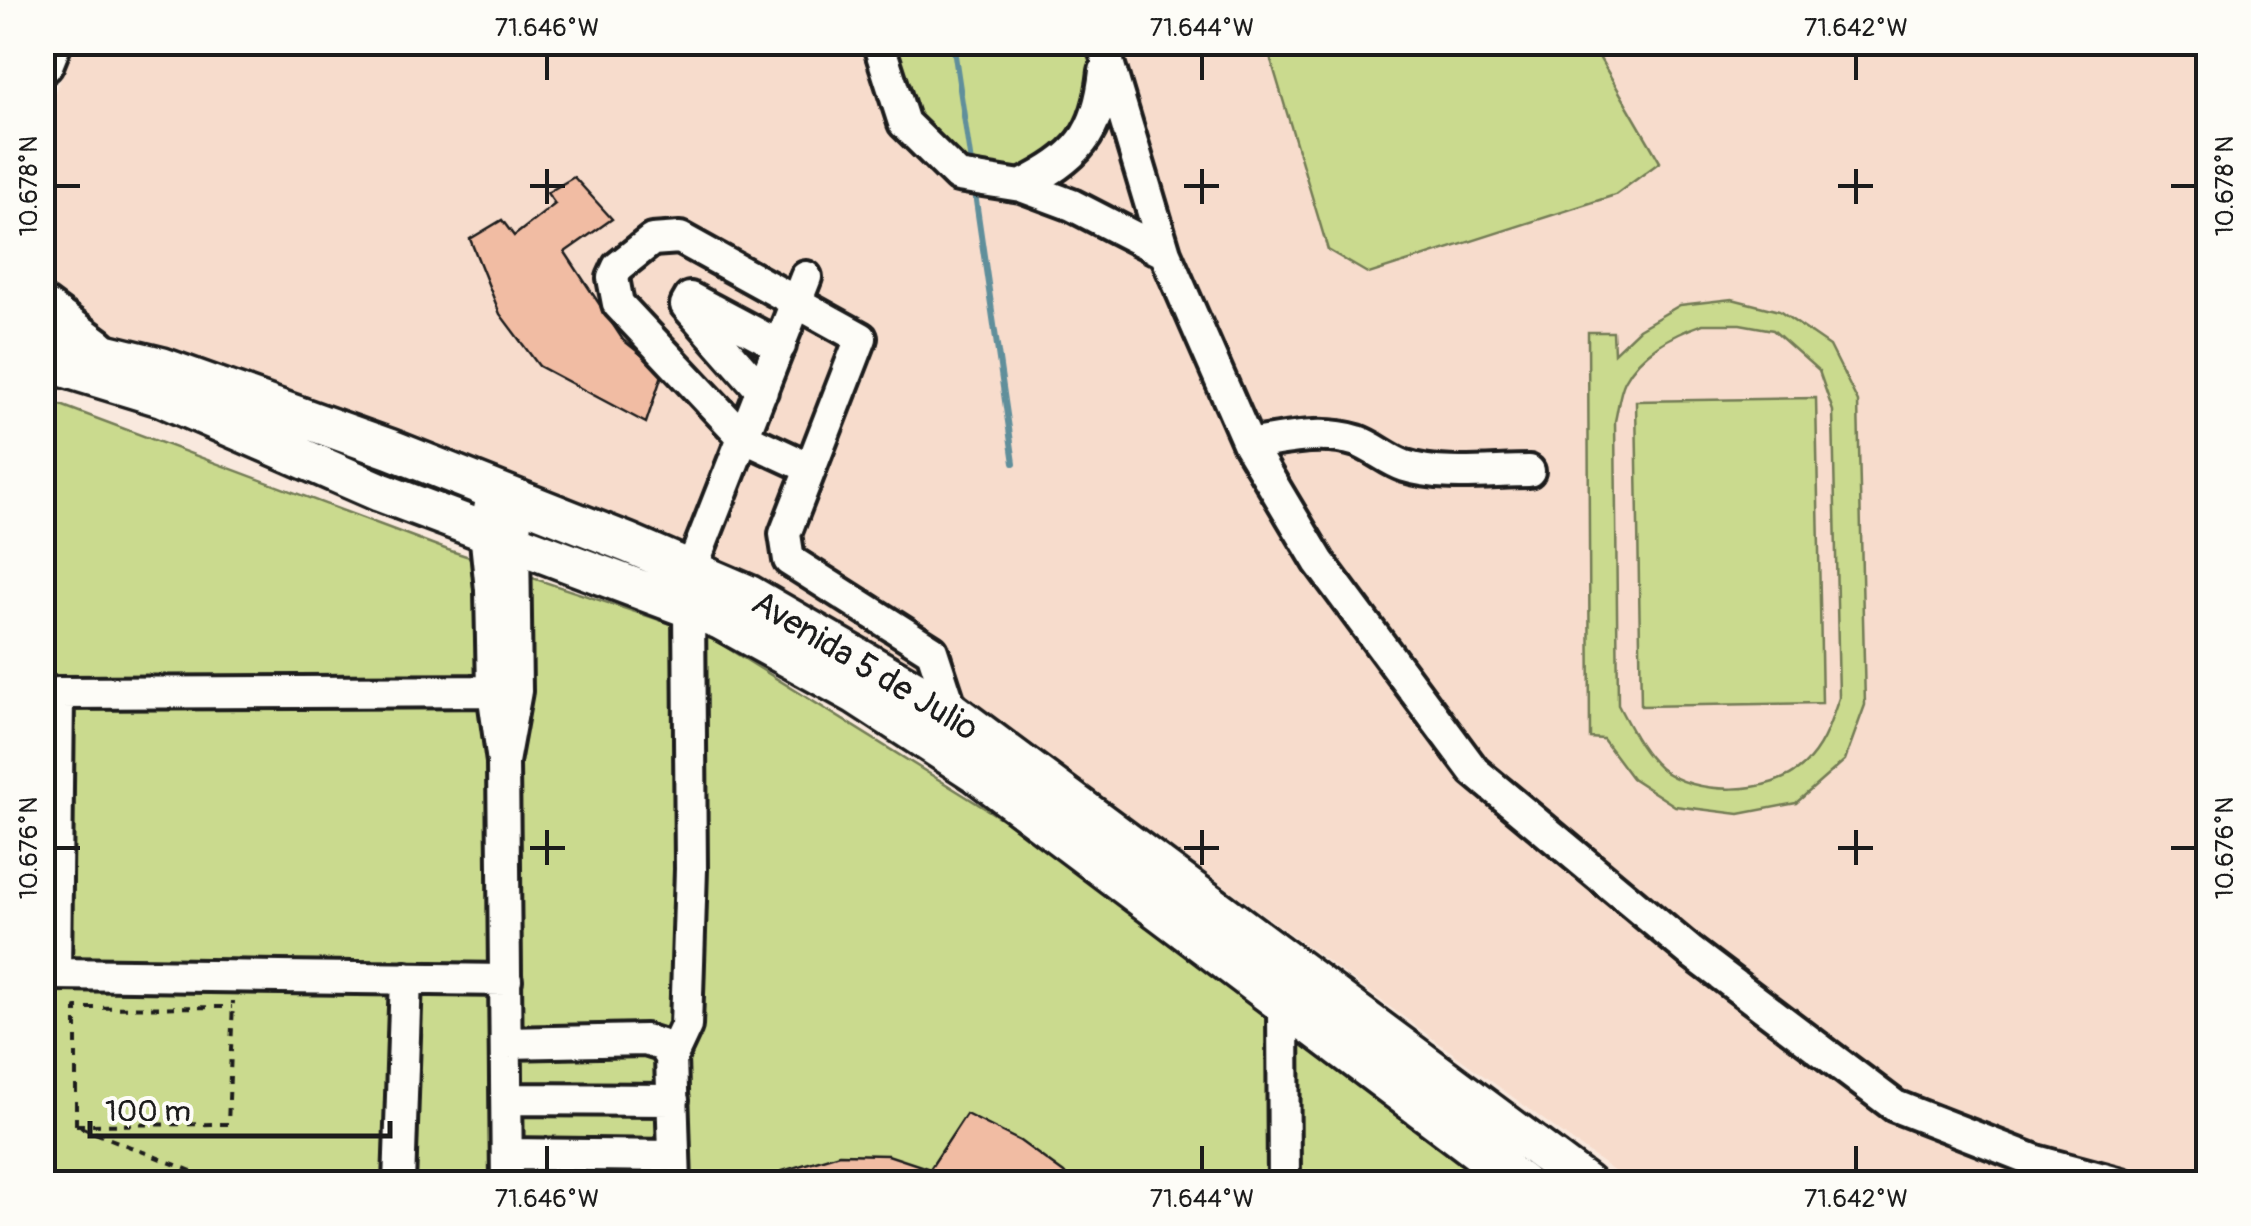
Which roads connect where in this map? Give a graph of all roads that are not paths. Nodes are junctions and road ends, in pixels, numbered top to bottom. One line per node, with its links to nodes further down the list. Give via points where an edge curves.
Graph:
1 (50, 42): 4 (highway)
2 (878, 42): 5 (lane, via 904,123 958,176)
3 (1104, 50): 5 (lane, via 1102,103 1085,140 1061,166); 6 (lane)
4 (42, 62)
5 (1022, 186): 6 (lane)
6 (1165, 253): 15 (lane)
7 (802, 290): 10 (lane); 14 (lane, via 680,238 652,240 613,278 618,304); 16 (lane, via 861,338)
8 (42, 308): 11 (highway)
9 (42, 338): 11 (main road, Avenida 5 de Julio)
10 (780, 346): 13 (lane); 13 (lane, via 690,298 686,304)
11 (96, 349): 18 (main road, Avenida 5 de Julio)
12 (42, 362): 19 (main road, Avenida 5 de Julio, via 162,397)
13 (762, 391): 14 (lane)
14 (743, 436): 16 (lane); 20 (lane)
15 (1250, 446): 17 (lane, via 1330,435 1403,466); 37 (lane, via 1320,562 1474,771 1558,843 1895,1106 2036,1161)
16 (810, 468): 23 (lane, via 784,534 789,560 932,650)
17 (1530, 471)
18 (506, 494): 19 (lane); 20 (main road, Avenida 5 de Julio)
19 (499, 537): 21 (main road, Avenida 5 de Julio); 22 (lane, via 491,590)
20 (691, 570): 23 (main road, Avenida 5 de Julio, via 748,595)
21 (689, 608): 26 (main road, Avenida 5 de Julio, via 855,694); 28 (lane, via 686,1026)
22 (504, 690): 24 (lane, via 58,693 55,974); 25 (lane)
23 (952, 712): 26 (main road, Avenida 5 de Julio)
24 (406, 978): 25 (lane); 33 (lane)
25 (506, 980): 27 (lane)
26 (1296, 990): 34 (lane); 35 (main road, Avenida 5 de Julio); 36 (main road, Avenida 5 de Julio)
27 (508, 1043): 28 (lane, via 645,1040 664,1046); 29 (lane)
28 (671, 1058): 30 (lane)
29 (508, 1099): 30 (lane); 31 (lane)
30 (673, 1100): 32 (lane)
31 (508, 1169): 32 (lane)
32 (674, 1170)
33 (399, 1184)
34 (1284, 1184)
35 (1522, 1184)
36 (1586, 1184)
37 (2122, 1184)

